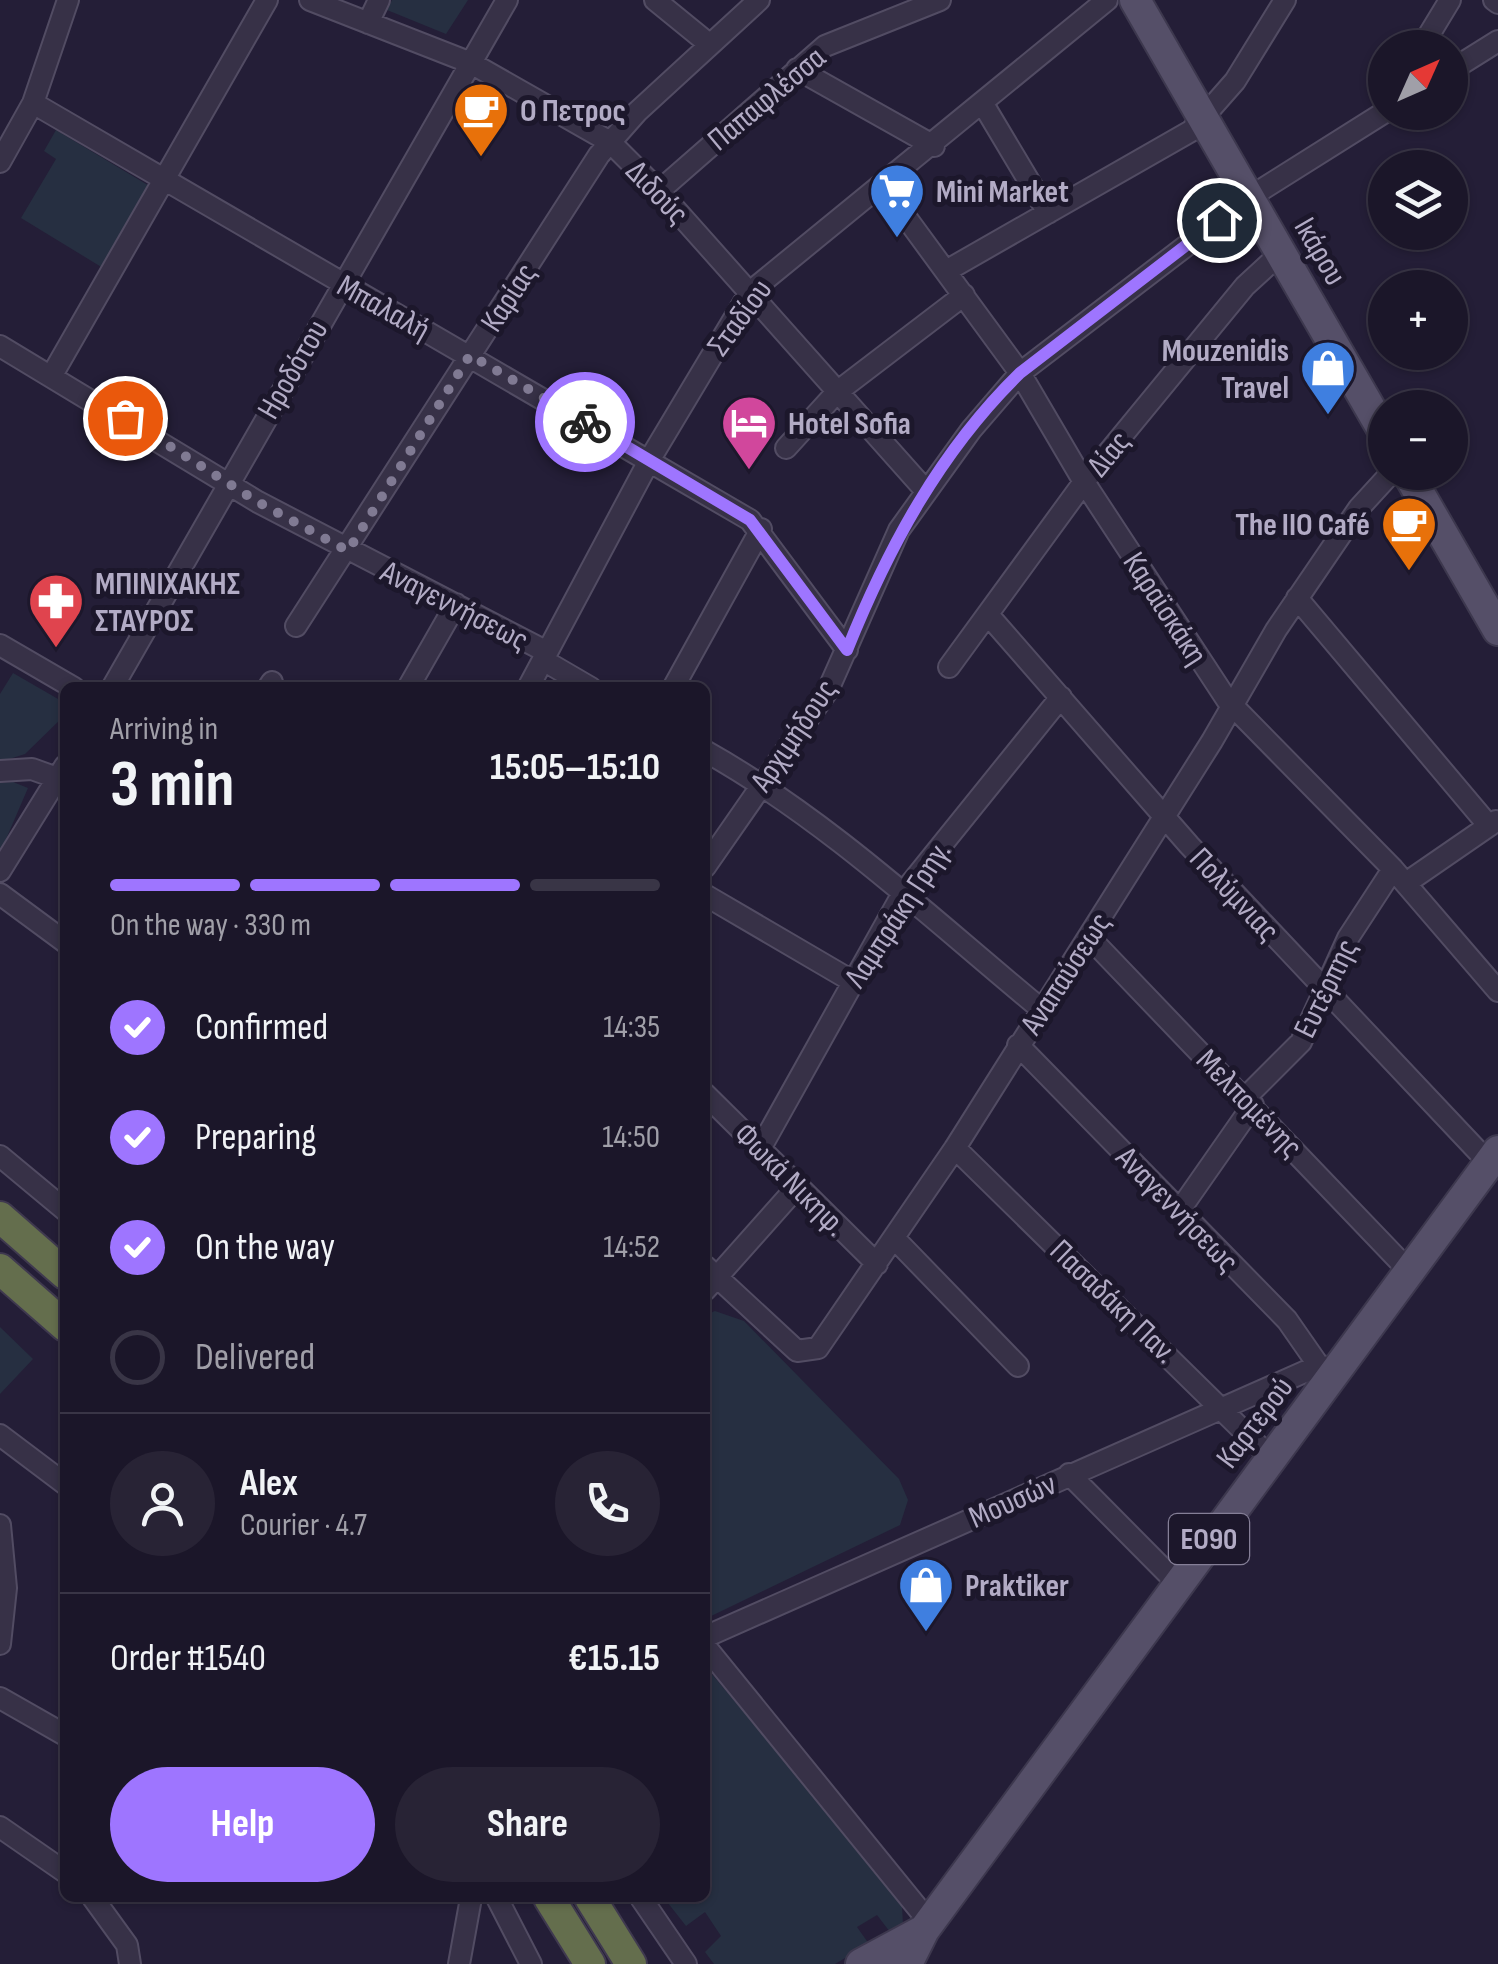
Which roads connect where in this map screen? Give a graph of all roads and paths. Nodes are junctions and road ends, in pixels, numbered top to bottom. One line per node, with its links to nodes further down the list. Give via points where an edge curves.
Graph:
1 (68, 0): 20 (street)
2 (267, 0): 27 (street)
3 (310, 0): 13 (street, Διδούς)
4 (378, 0): 13 (street)
5 (507, 0): 18 (street, Ηροδότου)
6 (655, 0): 16 (street)
7 (760, 0): 16 (street, Καρίας)
8 (940, 0): 19 (street, Παπαφλέσσα, via 833,42)
9 (1107, 0): 21 (street, Σταδίου)
10 (1135, 0): 22 (main road, Ικάρου)
11 (1285, 0): 22 (street, via 1243,71)
12 (1450, 0): 14 (street)
13 (368, 23): 18 (street, Διδούς)
14 (1432, 30)
15 (1498, 41): 17 (street)
16 (709, 44): 24 (street, Καρίας)
17 (1468, 60)
18 (471, 63): 24 (street, Διδούς); 34 (street, Ηροδότου)
19 (797, 69): 25 (street); 29 (street, Παπαφλέσσα)
20 (34, 104): 26 (street); 27 (street, Μπαλαλή)
21 (984, 104): 25 (street, Σταδίου); 31 (street)
22 (1204, 119): 30 (main road, Ικάρου); 31 (street)
23 (1368, 123): 30 (street, Αρχιμήδους)
24 (610, 142): 29 (street, Διδούς); 38 (street, Καρίας)
25 (934, 146): 28 (street, Σταδίου)
26 (0, 162)
27 (164, 180): 34 (street, Μπαλαλή); 40 (street)
28 (884, 186): 33 (street, Καραϊσκάκη); 35 (street, Σταδίου)
29 (659, 190): 35 (street, Διδούς)
30 (1250, 197): 32 (main road, Ικάρου); 39 (street, Αρχιμήδους)
31 (1048, 213): 33 (street)
32 (1282, 252): 42 (main road, Ικάρου); 46 (street, Δίας, via 1245,286)
33 (946, 271): 36 (street, Καραϊσκάκη)
34 (342, 284): 38 (street, Μπαλαλή); 45 (street, Ηροδότου)
35 (750, 292): 41 (street, Διδούς); 44 (street, Σταδίου)
36 (964, 295): 39 (street, Καραϊσκάκη); 41 (street)
37 (0, 346): 40 (street, Αναγεννήσεως)
38 (470, 355): 44 (street, Μπαλαλή); 51 (street, Καρίας)
39 (1020, 373): 46 (street, Καραϊσκάκη); 49 (street, Αρχιμήδους)
40 (52, 375): 45 (street, Αναγεννήσεως)
41 (837, 392): 43 (street); 49 (street, Διδούς)
42 (1368, 404)
43 (786, 448)
44 (650, 459): 50 (street, Μπαλαλή); 59 (street, Σταδίου)
45 (227, 482): 51 (street, Αναγεννήσεως); 62 (street, Ηροδότου)
46 (1084, 482): 54 (street, Δίας); 68 (street, Καραϊσκάκη)
47 (1376, 490): 52 (street, Αναπαύσεως)
48 (1417, 490): 56 (main road)
49 (926, 491): 57 (street, Αρχιμήδους, via 885,557)
50 (761, 530): 57 (street, Μπαλαλή); 66 (street)
51 (348, 551): 53 (street, Αναγεννήσεως); 55 (street, Καρίας)
52 (1297, 598): 68 (street, Αναπαύσεως); 75 (street)
53 (456, 604): 59 (street, Αναγεννήσεως); 63 (street)
54 (990, 616): 60 (street, Δίας); 67 (street, Πολύμνιας)
55 (296, 626)
56 (1498, 630)
57 (847, 650): 73 (street, Αρχιμήδους, via 828,690)
58 (3, 655): 61 (street)
59 (545, 656): 64 (street, Σταδίου); 65 (street, Αναγεννήσεως)
60 (950, 666)
61 (61, 682)
62 (115, 682)
63 (411, 682)
64 (531, 682)
65 (582, 682)
66 (676, 682)
67 (1061, 697): 74 (street, Πολύμνιας); 80 (street, Λαμπράκη Γρηγ.)
68 (1232, 705): 74 (street, Αναπαύσεως); 78 (street, Καραϊσκάκη)
69 (710, 755): 73 (street)
70 (0, 770): 71 (street)
71 (60, 772)
72 (60, 774): 77 (street)
73 (760, 784): 76 (street, Αρχιμήδους); 80 (street)
74 (1164, 816): 82 (street, Αναπαύσεως); 85 (street, Πολύμνιας)
75 (1493, 823): 78 (street)
76 (710, 859)
77 (0, 871)
78 (1400, 876): 85 (street, Ευτέρπης, via 1363,912); 86 (street, Καραϊσκάκη)
79 (0, 894): 83 (street)
80 (903, 894): 84 (street, Λαμπράκη Γρηγ.); 87 (street)
81 (710, 898): 84 (street)
82 (1088, 937): 87 (street, Αναπαύσεως); 90 (street, Μελπομένης)
83 (60, 938)
84 (852, 981): 92 (street, Λαμπράκη Γρηγ.)
85 (1324, 988): 90 (street, Ευτέρπης, via 1301,1042); 94 (street, Πολύμνιας)
86 (1498, 991)
87 (1041, 1009): 88 (street, Αναπαύσεως)
88 (1018, 1045): 91 (street, Αναπαύσεως); 97 (street, Αναγεννήσεως)
89 (710, 1099): 92 (street, Φωκά Νικηφ.)
90 (1250, 1101): 97 (street, Ευτέρπης); 103 (street, Μελπομένης)
91 (955, 1148): 99 (street, Αναπαύσεως); 109 (street, Πασαδάκη Παν.)
92 (760, 1149): 95 (street, Φωκά Νικηφ.)
93 (0, 1156): 96 (street)
94 (1494, 1157): 103 (main road, Καρτερού / ΕΟ90)
95 (798, 1186): 100 (street, Φωκά Νικηφ.); 104 (street)
96 (60, 1206)
97 (1179, 1211): 108 (street, Αναγεννήσεως, via 1287,1320)
98 (0, 1217): 102 (highway)
99 (894, 1238): 100 (street, Αναπαύσεως); 107 (street)
100 (877, 1264): 105 (street, Αναπαύσεως, via 818,1348 802,1354)
101 (0, 1269): 106 (highway)
102 (60, 1270)
103 (1409, 1272): 108 (main road, Καρτερού / ΕΟ90)
104 (710, 1277)
105 (710, 1279)
106 (60, 1322)
107 (1018, 1366)
108 (1325, 1373): 109 (street, Μουσών); 111 (main road, Καρτερού / ΕΟ90)
109 (1222, 1407): 111 (street, Πασαδάκη Παν.); 112 (street, Μουσών)
110 (0, 1435): 113 (street)
111 (1270, 1457): 115 (main road, Καρτερού / ΕΟ90)
112 (1068, 1474): 115 (street); 116 (street, Μουσών)
113 (60, 1480)
114 (0, 1525): 117 (street, via 6,1588)
115 (1176, 1583): 129 (main road, Καρτερού / ΕΟ90)
116 (710, 1635)
117 (0, 1644)
118 (710, 1652): 129 (street)
119 (0, 1698): 120 (street)
120 (60, 1732)
121 (0, 1827): 122 (street)
122 (60, 1869)
123 (97, 1902): 130 (street, via 127,1945)
124 (470, 1902): 131 (street)
125 (499, 1902): 132 (street)
126 (551, 1902): 133 (highway)
127 (592, 1902): 134 (highway)
128 (644, 1902): 135 (street)
129 (927, 1927): 136 (main road, Καρτερού / ΕΟ90); 137 (main road, Καρτερού / ΕΟ90)
130 (130, 1964)
131 (459, 1964)
132 (530, 1964)
133 (590, 1964)
134 (630, 1964)
135 (686, 1964)
136 (862, 1964)
137 (907, 1964)

